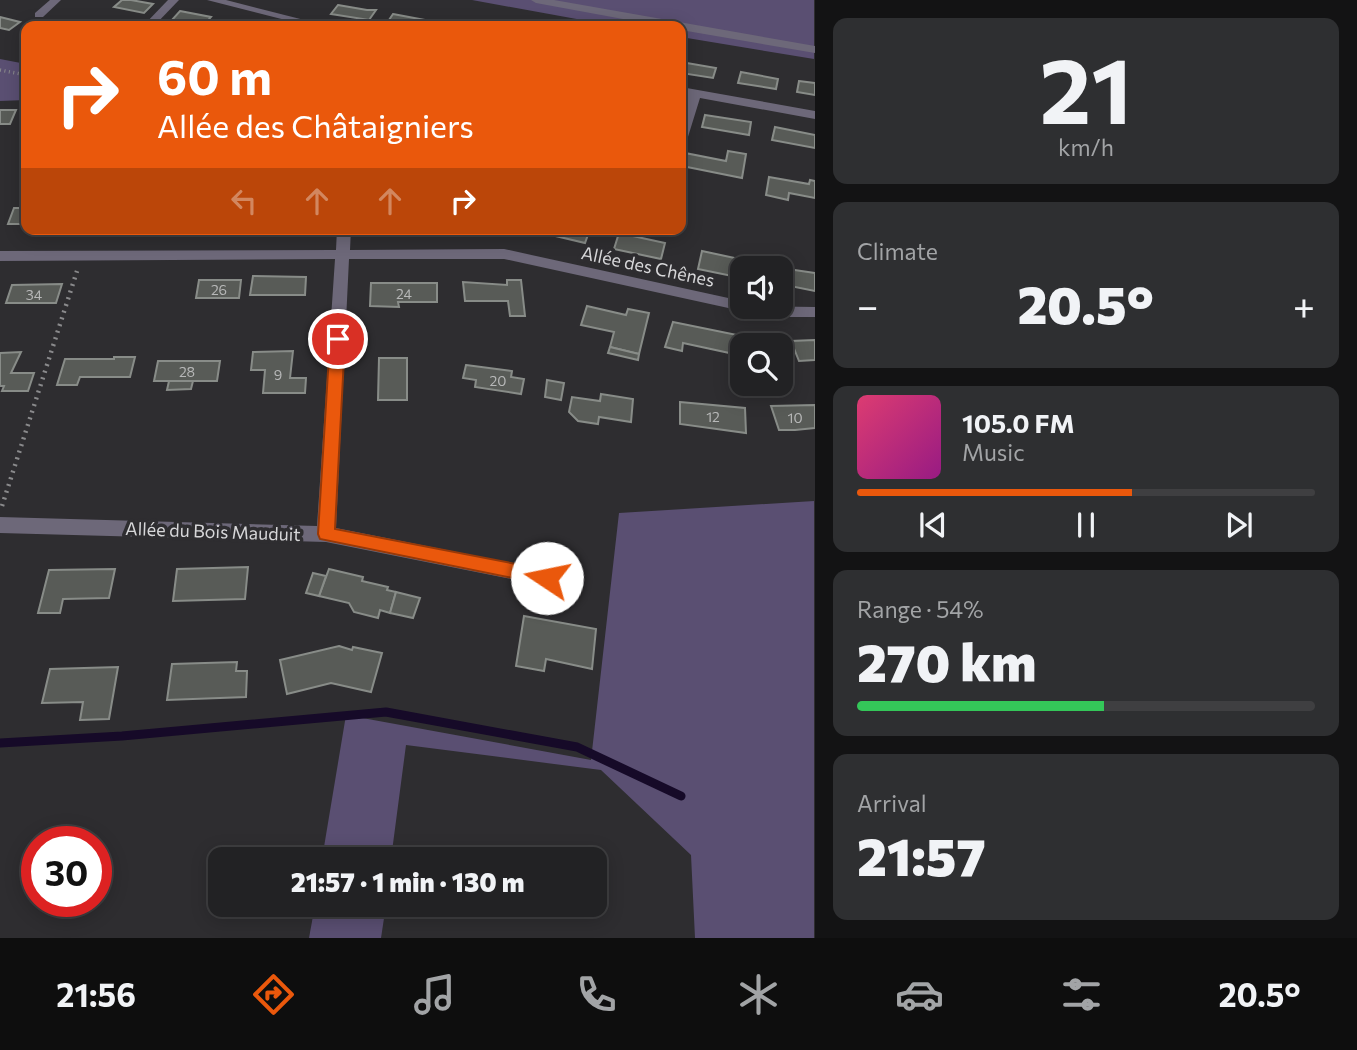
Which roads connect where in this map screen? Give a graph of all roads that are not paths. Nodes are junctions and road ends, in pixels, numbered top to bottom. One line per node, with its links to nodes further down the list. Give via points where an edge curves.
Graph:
1 (56, 0): 6 (street)
2 (174, 0): 8 (street)
3 (212, 0): 9 (street)
4 (536, 0): 7 (street)
5 (624, 0): 7 (street)
6 (39, 15)
7 (616, 15): 10 (street)
8 (153, 21)
9 (274, 21)
10 (648, 21)
11 (686, 28): 12 (street)
12 (814, 50)
13 (686, 92): 14 (street)
14 (695, 94): 15 (street); 16 (street)
15 (814, 115)
16 (686, 124)
17 (344, 235): 18 (street)
18 (343, 255): 19 (street, Allée des Chênes); 20 (street, Allée des Chênes, via 504,254); 24 (street)
19 (0, 256)
20 (730, 303)
21 (793, 312): 22 (street, Allée des Chênes)
22 (814, 312)
23 (0, 525): 24 (street, Allée du Bois Mauduit)
24 (326, 534): 25 (street, Allée du Bois Mauduit)
25 (547, 578)

